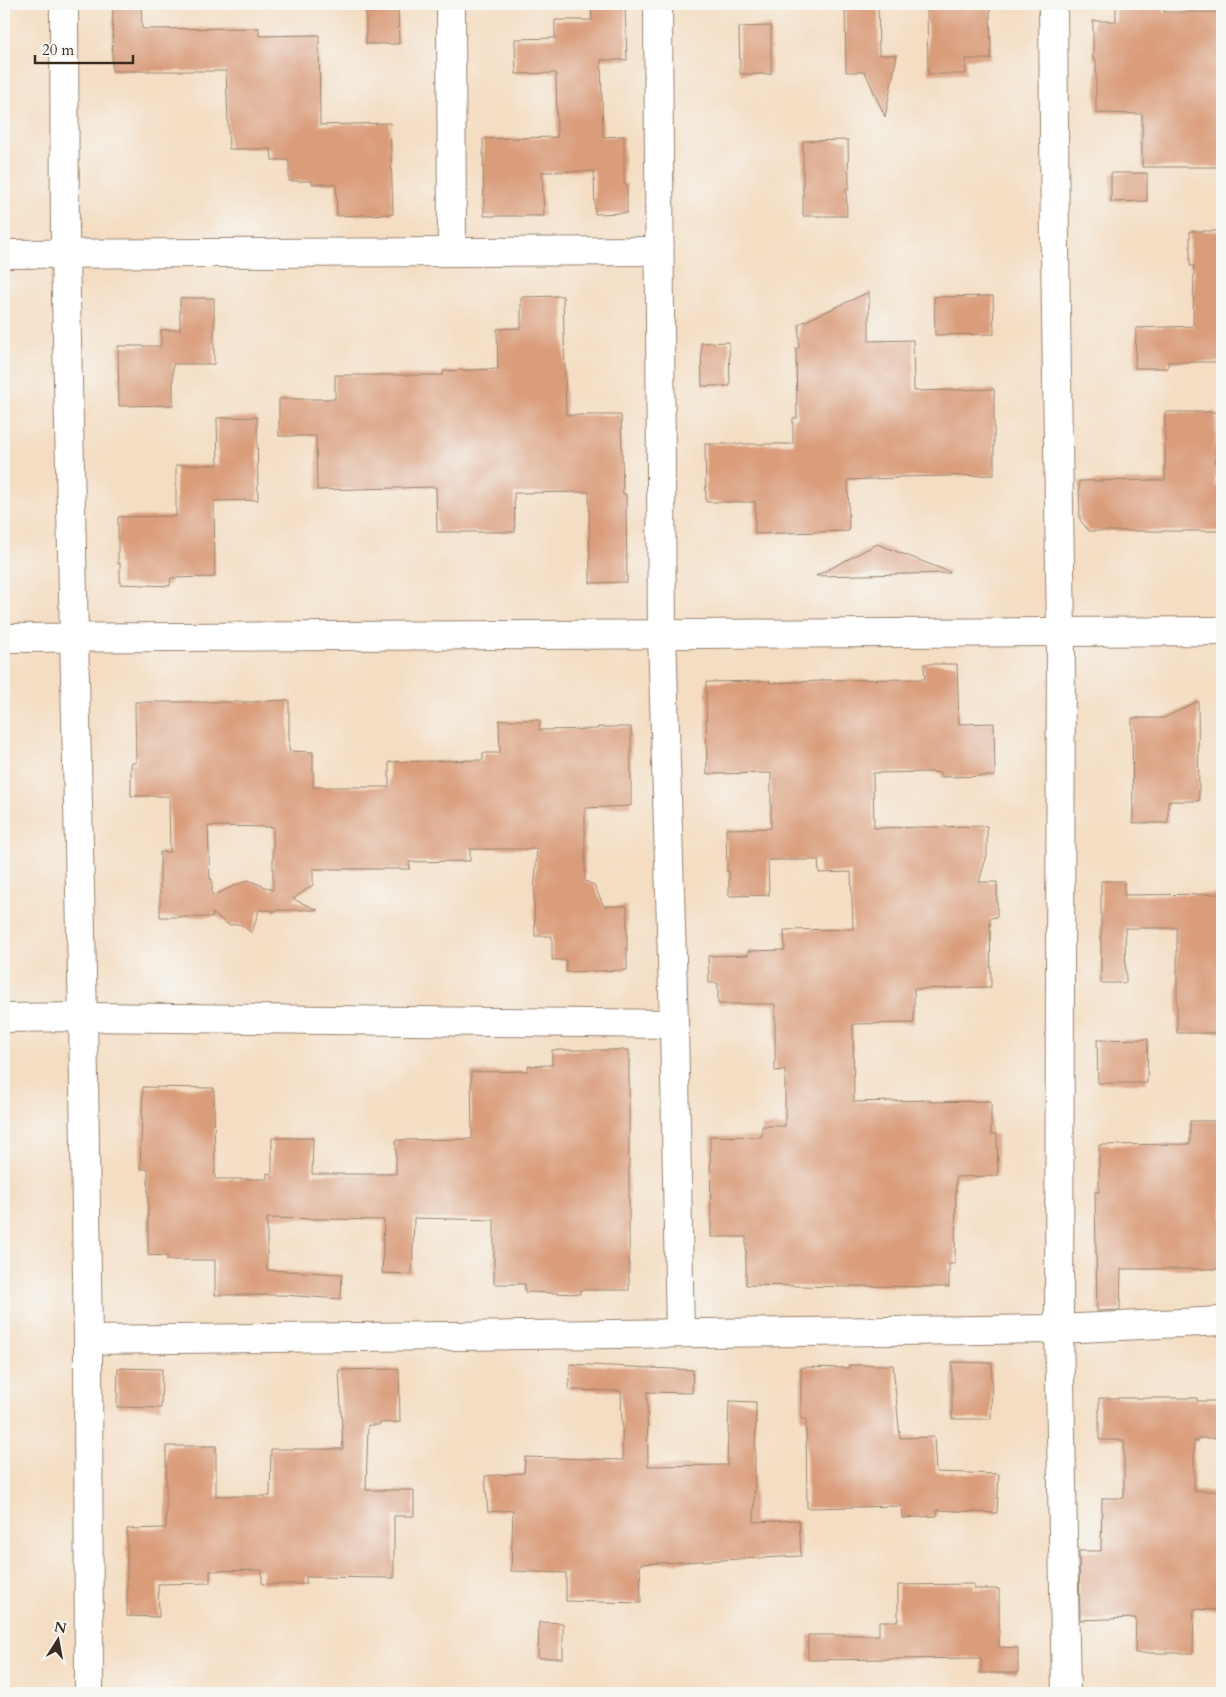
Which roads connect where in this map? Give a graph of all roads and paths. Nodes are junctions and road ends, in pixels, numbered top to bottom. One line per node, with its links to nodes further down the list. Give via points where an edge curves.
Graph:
1 (64, 4): 8 (street)
2 (451, 4): 6 (street)
3 (658, 4): 5 (street)
4 (1053, 4): 10 (street)
5 (659, 251): 6 (street); 11 (street)
6 (452, 252): 8 (street)
7 (4, 254): 8 (street)
8 (65, 254): 13 (street)
9 (1222, 631): 10 (street)
10 (1061, 632): 11 (street); 18 (street)
11 (662, 634): 13 (street); 16 (street)
12 (4, 638): 13 (street)
13 (73, 638): 14 (street)
14 (83, 1017): 15 (street); 16 (street); 20 (street)
15 (4, 1018)
16 (674, 1024): 19 (street)
17 (1222, 1321): 18 (street)
18 (1059, 1329): 19 (street); 22 (street)
19 (680, 1333): 20 (street)
20 (88, 1340): 21 (street)
21 (89, 1693)
22 (1066, 1693)

